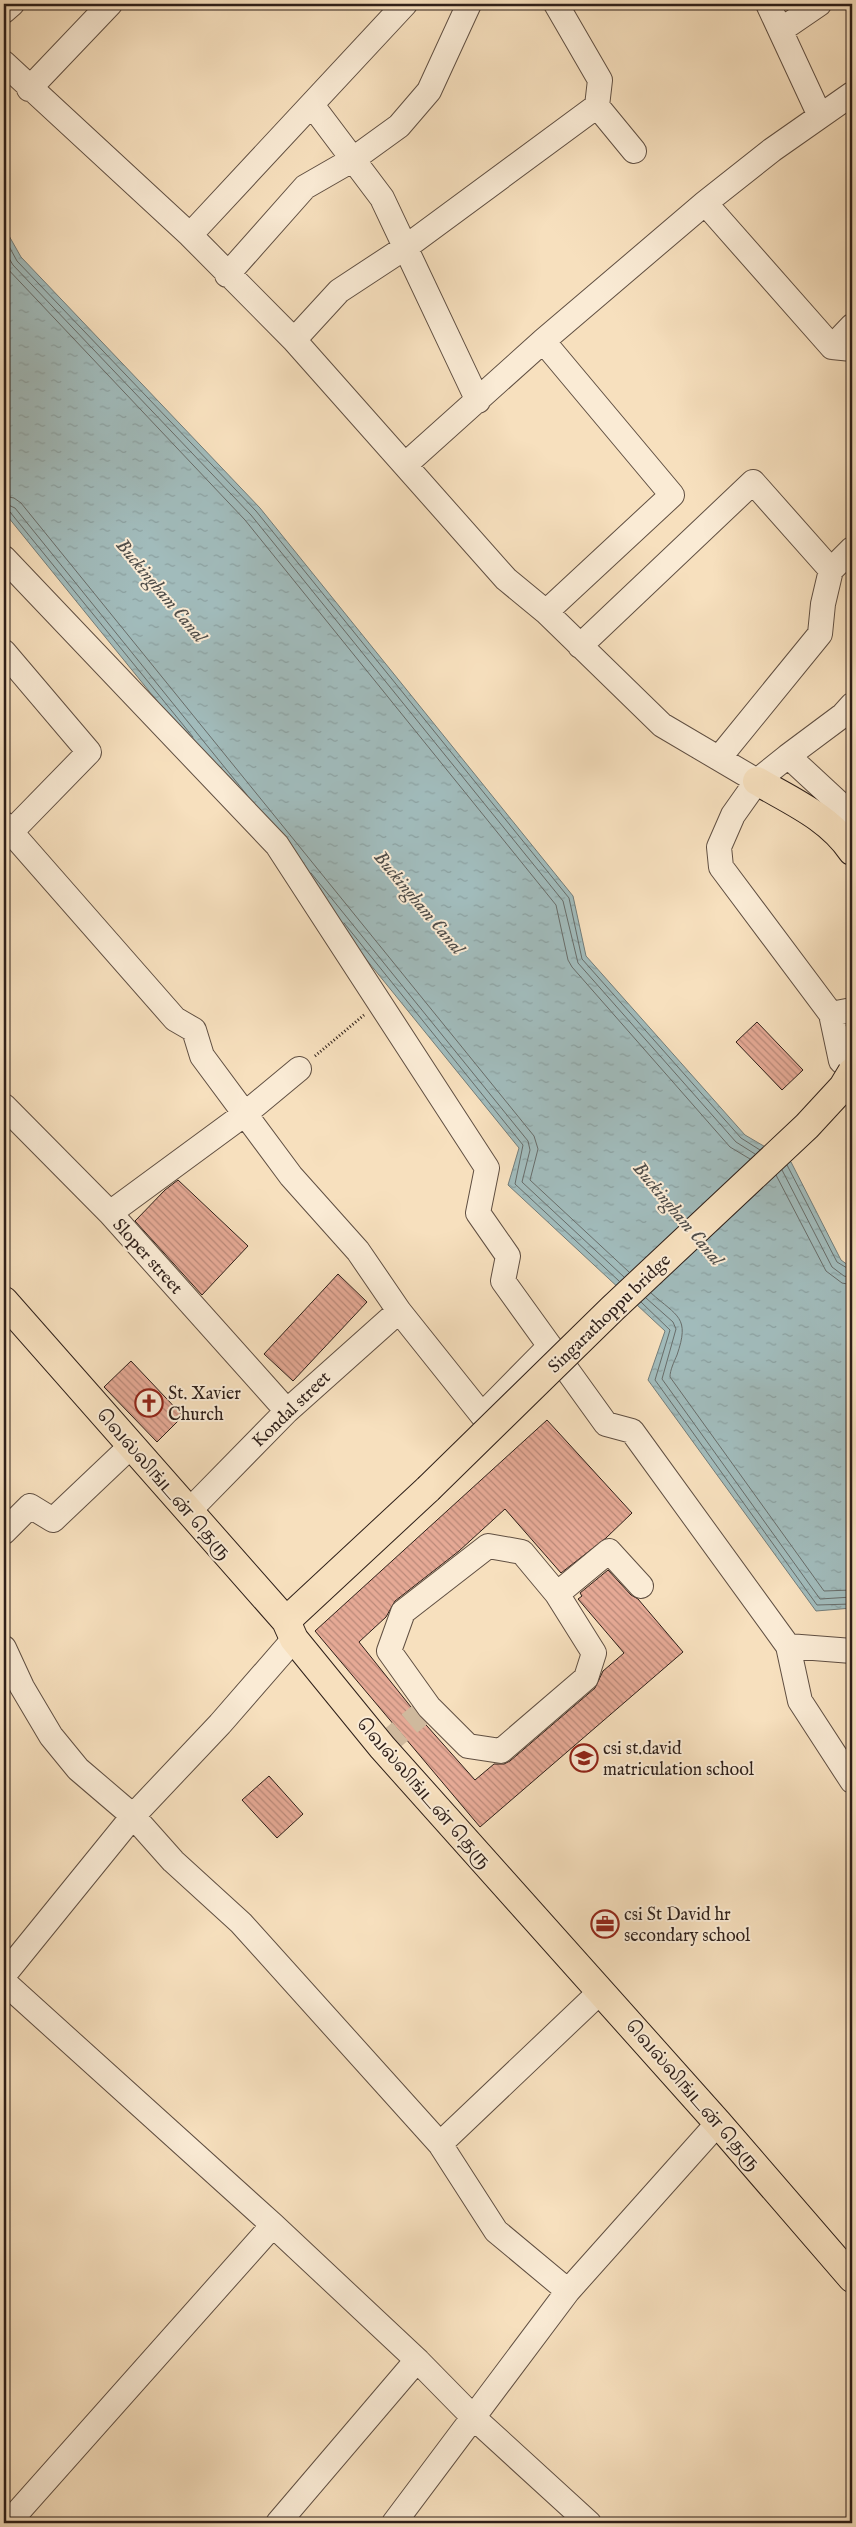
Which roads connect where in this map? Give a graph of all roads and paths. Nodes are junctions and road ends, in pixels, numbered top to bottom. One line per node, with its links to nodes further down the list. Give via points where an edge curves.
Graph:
1 (12, 4): 8 (street)
2 (110, 4): 11 (street)
3 (405, 4): 13 (street)
4 (469, 4): 17 (street, via 429,91 399,126)
5 (556, 4): 14 (street, via 600,80)
6 (768, 4): 9 (street)
7 (819, 4): 9 (street)
8 (4, 11)
9 (781, 30): 15 (street)
10 (4, 63): 11 (street)
11 (29, 89): 19 (street)
12 (852, 94): 15 (street)
13 (312, 105): 17 (street); 19 (street)
14 (597, 106): 16 (street); 20 (street)
15 (820, 116): 18 (street)
16 (634, 151)
17 (352, 160): 20 (street, via 382,198); 21 (street, via 305,187)
18 (706, 203): 24 (street); 25 (street)
19 (190, 235): 21 (street)
20 (406, 247): 23 (street, via 339,291); 26 (street)
21 (227, 275): 23 (street)
22 (852, 326): 25 (street)
23 (294, 340): 27 (street)
24 (543, 341): 26 (street); 31 (street, via 672,495)
25 (842, 348)
26 (478, 401): 27 (street)
27 (406, 464): 31 (street, via 506,579)
28 (852, 549): 30 (street)
29 (4, 558): 40 (street, via 276,845)
30 (831, 570): 32 (street, via 753,482); 36 (street, via 820,634)
31 (546, 612): 32 (street)
32 (580, 646): 36 (street, via 662,724)
33 (4, 652): 38 (street, via 89,752)
34 (852, 705): 35 (street)
35 (788, 756): 37 (street); 39 (street, via 841,805)
36 (719, 758): 37 (street)
37 (757, 781): 39 (main road); 41 (street, via 733,815 720,847 721,867)
38 (7, 828): 45 (street, via 175,1019 194,1030 202,1056)
39 (850, 838)
40 (379, 1002): 42 (path); 49 (street, via 487,1168 478,1213 508,1256 504,1281)
41 (842, 1012): 43 (street, via 841,1061)
42 (299, 1069): 45 (street)
43 (852, 1071): 56 (main road, Singarathoppu bridge, bridge, via 843,1087 807,1126 612,1309)
44 (4, 1106): 46 (street, Sloper street)
45 (246, 1113): 46 (street); 48 (street, via 292,1176 358,1251)
46 (110, 1213): 50 (street, Sloper street)
47 (4, 1301): 51 (main road, வெல்லிங்டன் தெரு)
48 (399, 1310): 49 (street, via 482,1415); 50 (street, Kondal street)
49 (550, 1346): 57 (street, via 606,1424 632,1430)
50 (287, 1411): 52 (street, Kondal street)
51 (130, 1446): 52 (main road, வெல்லிங்டன் தெரு); 53 (street, via 53,1520 30,1506)
52 (188, 1512): 56 (main road, வெல்லிங்டன் தெரு)
53 (4, 1532)
54 (641, 1586): 55 (street, via 609,1551)
55 (556, 1594): 55 (street, via 522,1552 488,1546 403,1612 389,1651 429,1707 468,1746 501,1752 586,1678 594,1653)
56 (290, 1630): 61 (street, via 220,1724); 64 (main road, வெல்லிங்டன் தெரு, via 382,1747)
57 (788, 1646): 59 (street); 60 (street, via 800,1701)
58 (4, 1648): 61 (street, via 51,1736 78,1769)
59 (852, 1651)
60 (852, 1781)
61 (133, 1816): 62 (street); 66 (street, via 173,1861 241,1922)
62 (4, 1975)
63 (4, 1982): 67 (street)
64 (601, 1992): 65 (main road, வெல்லிங்டன் தெரு); 66 (street)
65 (722, 2127): 68 (main road, வெல்லிங்டன் தெரு); 69 (street)
66 (440, 2144): 69 (street, via 496,2231)
67 (273, 2225): 70 (street); 72 (street)
68 (852, 2278)
69 (568, 2291): 71 (street)
70 (416, 2360): 71 (street); 73 (street)
71 (474, 2418): 74 (street); 75 (street)
72 (8, 2523)
73 (278, 2523)
74 (394, 2523)
75 (589, 2523)

